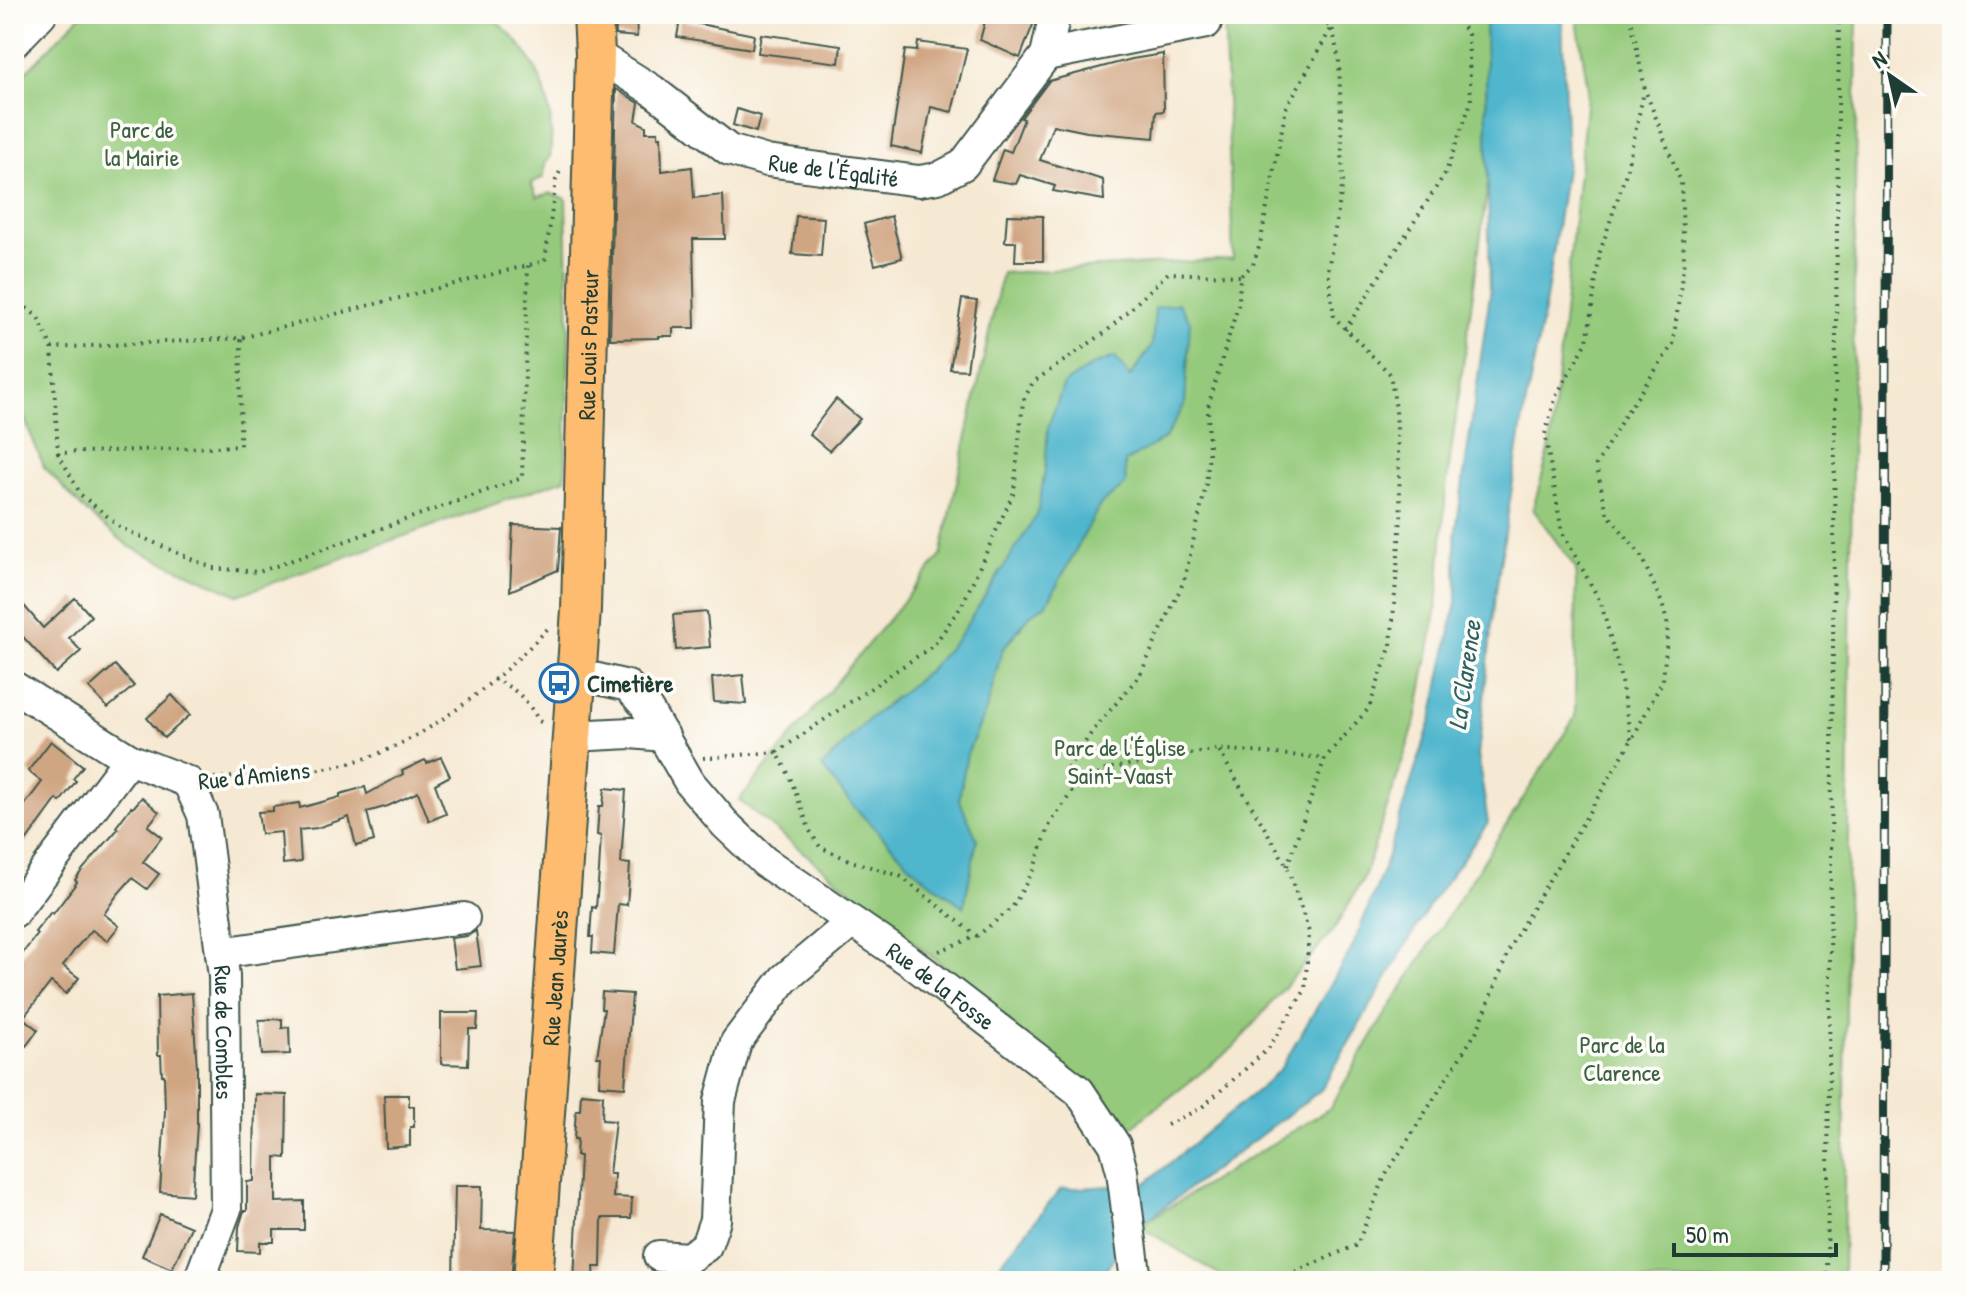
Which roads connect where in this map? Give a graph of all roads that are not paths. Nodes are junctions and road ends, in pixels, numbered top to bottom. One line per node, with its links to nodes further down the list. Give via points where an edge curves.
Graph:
1 (41, 14): 5 (street)
2 (593, 14): 6 (main road, Rue Louis Pasteur)
3 (1055, 14): 7 (street)
4 (1206, 23): 7 (street)
5 (14, 42)
6 (595, 54): 7 (street, Rue de l'Égalité, via 729,150 767,161 919,181 963,165); 8 (main road, Rue Louis Pasteur)
7 (1046, 55)
8 (577, 674): 10 (main road, Rue Jean Jaurès); 11 (street, Rue de la Fosse, via 628,686)
9 (14, 687): 12 (street, Rue d'Amiens)
10 (572, 729): 11 (street, via 631,733); 21 (main road, Rue Jean Jaurès)
11 (668, 744): 16 (street, Rue de la Fosse, via 690,783 725,824 765,862)
12 (129, 759): 13 (street, Rue d'Amiens); 14 (street)
13 (188, 782): 17 (street, Rue de Combles, via 203,815)
14 (14, 912)
15 (464, 918): 17 (street)
16 (851, 923): 18 (street, via 784,979 736,1042 720,1101 715,1220 706,1246 688,1258); 19 (street, Rue de la Fosse, via 911,962 1079,1091 1115,1145)
17 (221, 953): 20 (street, Rue de Combles, via 226,1209)
18 (659, 1256)
19 (1134, 1269)
20 (199, 1281)
21 (533, 1281)

